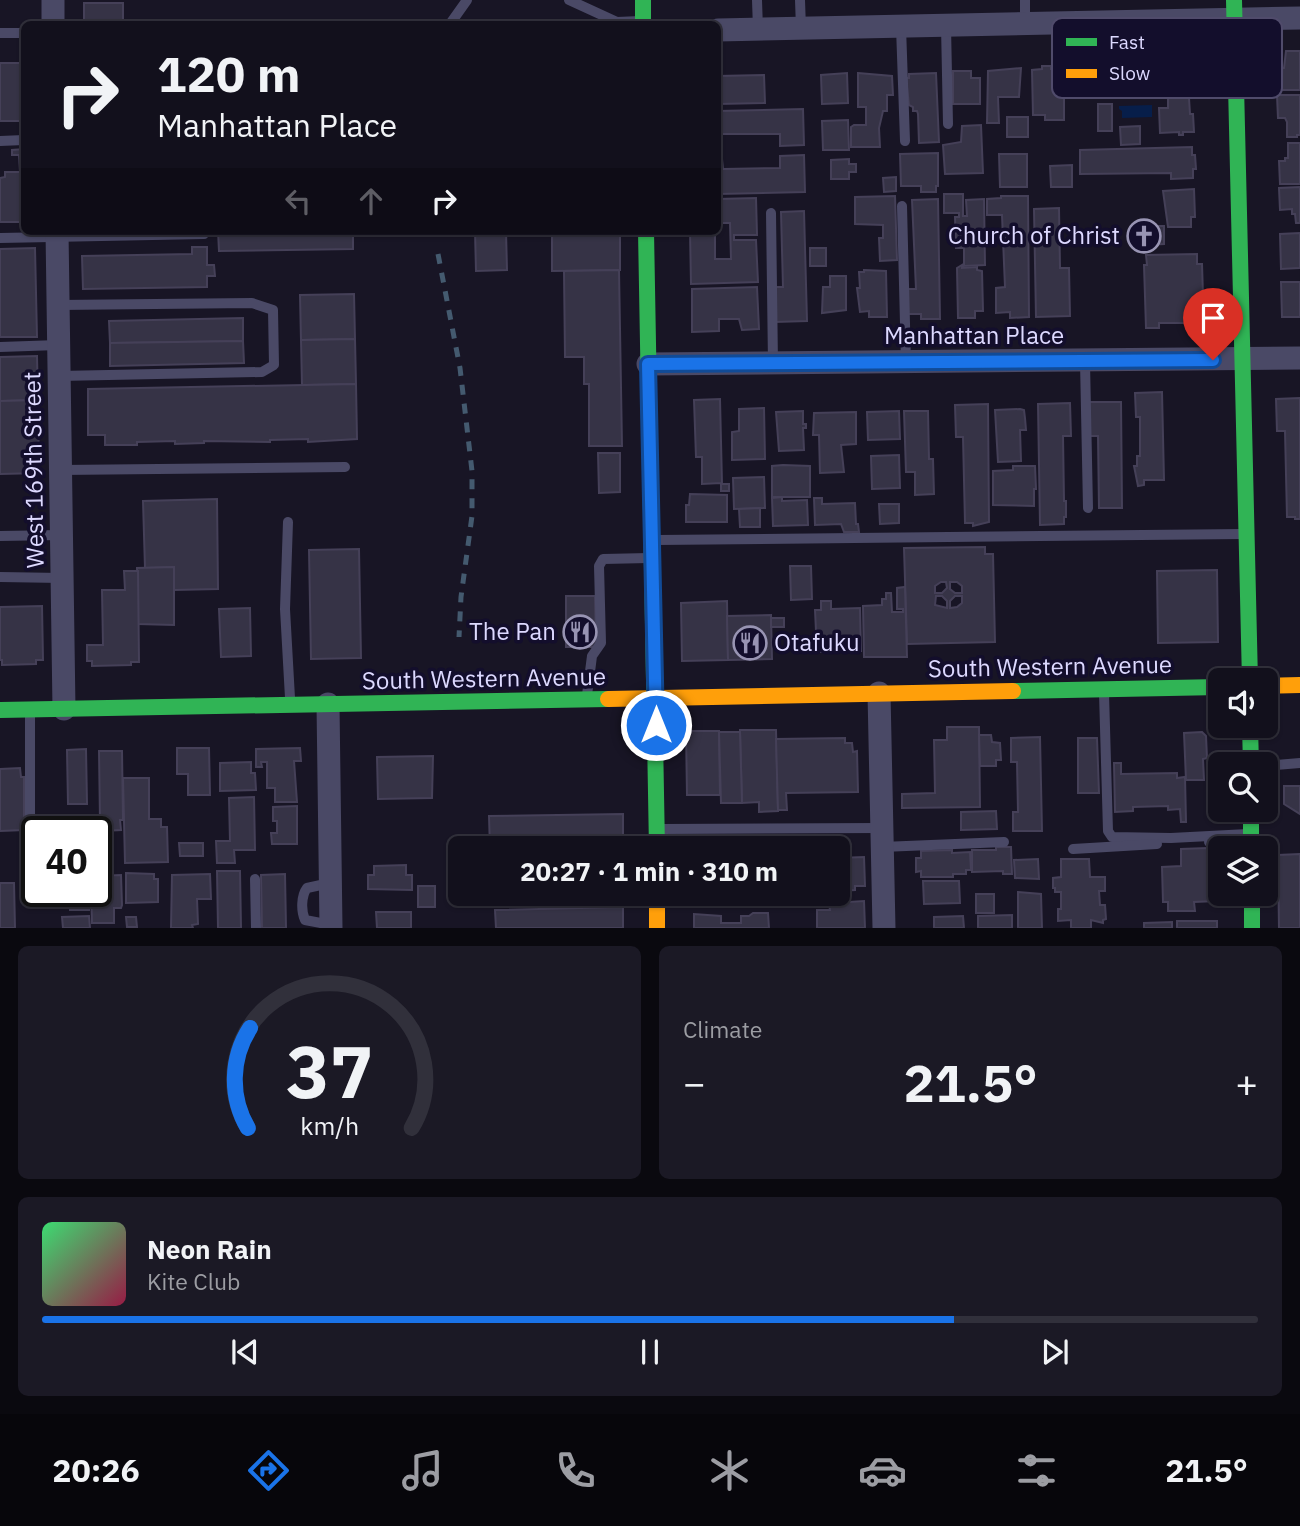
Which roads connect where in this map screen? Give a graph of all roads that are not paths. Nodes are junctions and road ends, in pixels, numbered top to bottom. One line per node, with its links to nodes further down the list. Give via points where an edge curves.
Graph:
1 (53, 0): 11 (street)
2 (467, 0): 12 (lane)
3 (569, 0): 13 (lane)
4 (643, 0): 14 (main road)
5 (757, 0): 20 (lane)
6 (800, 0): 19 (lane)
7 (1025, 0): 16 (lane)
8 (1235, 10): 9 (street); 10 (street)
9 (1115, 18)
10 (1300, 18)
11 (53, 21)
12 (452, 21)
13 (615, 21)
14 (643, 21)
15 (1052, 22): 16 (street)
16 (1025, 24): 17 (street)
17 (946, 26): 18 (street); 25 (lane)
18 (901, 27): 19 (street); 28 (lane)
19 (801, 28): 20 (street)
20 (758, 29): 21 (street)
21 (721, 30)
22 (0, 33): 23 (lane)
23 (21, 33)
24 (1237, 98): 39 (main road)
25 (948, 124)
26 (21, 140): 27 (lane)
27 (0, 141)
28 (905, 141)
29 (902, 206): 42 (lane)
30 (771, 213): 41 (lane)
31 (28, 235): 34 (lane)
32 (57, 235): 35 (street, West 169th Street)
33 (646, 235): 43 (main road)
34 (0, 237)
35 (58, 305): 36 (street, West 169th Street); 44 (lane, via 252,303 273,310 274,365 262,372)
36 (58, 345): 37 (lane); 44 (street, West 169th Street)
37 (0, 347)
38 (1300, 358): 39 (street, Manhattan Place)
39 (1242, 359): 40 (street, Manhattan Place); 49 (main road)
40 (1085, 362): 42 (street, Manhattan Place); 47 (lane)
41 (773, 363): 42 (street, Manhattan Place); 43 (street, Manhattan Place)
42 (906, 363)
43 (648, 364): 52 (main road)
44 (59, 376): 46 (street, West 169th Street)
45 (345, 467): 46 (lane)
46 (60, 470): 50 (street, West 169th Street)
47 (1088, 508)
48 (288, 522): 65 (lane, via 285,609)
49 (1246, 534): 52 (lane); 56 (main road)
50 (61, 535): 51 (lane); 55 (street, West 169th Street)
51 (0, 536)
52 (652, 540): 53 (main road)
53 (652, 558): 62 (lane, via 603,559 599,566 601,643 592,656); 63 (main road)
54 (0, 577): 55 (lane)
55 (62, 578): 68 (street, West 169th Street)
56 (1250, 668)
57 (1300, 685): 58 (main road)
58 (1278, 686)
59 (1208, 687): 60 (main road, South Western Avenue)
60 (1104, 689): 61 (main road, South Western Avenue); 75 (lane, via 1108,831 1112,837)
61 (879, 693): 63 (main road, South Western Avenue); 74 (street)
62 (587, 699): 63 (main road, South Western Avenue); 64 (main road, South Western Avenue)
63 (656, 699): 72 (main road)
64 (328, 704): 65 (main road, South Western Avenue); 82 (street)
65 (290, 705): 68 (main road, South Western Avenue)
66 (0, 709): 67 (main road, South Western Avenue)
67 (29, 709): 68 (main road, South Western Avenue); 71 (lane)
68 (64, 709)
69 (1300, 763): 70 (lane)
70 (1278, 765)
71 (30, 816)
72 (657, 829): 73 (main road); 74 (lane)
73 (657, 836)
74 (882, 838): 76 (lane); 85 (street)
75 (1208, 840)
76 (1004, 842)
77 (1208, 843): 78 (lane)
78 (1073, 849)
79 (255, 879): 83 (lane)
80 (657, 906): 84 (main road)
81 (1252, 906): 86 (main road)
82 (331, 926)
83 (256, 928)
84 (657, 928)
85 (884, 928)
86 (1252, 928)

